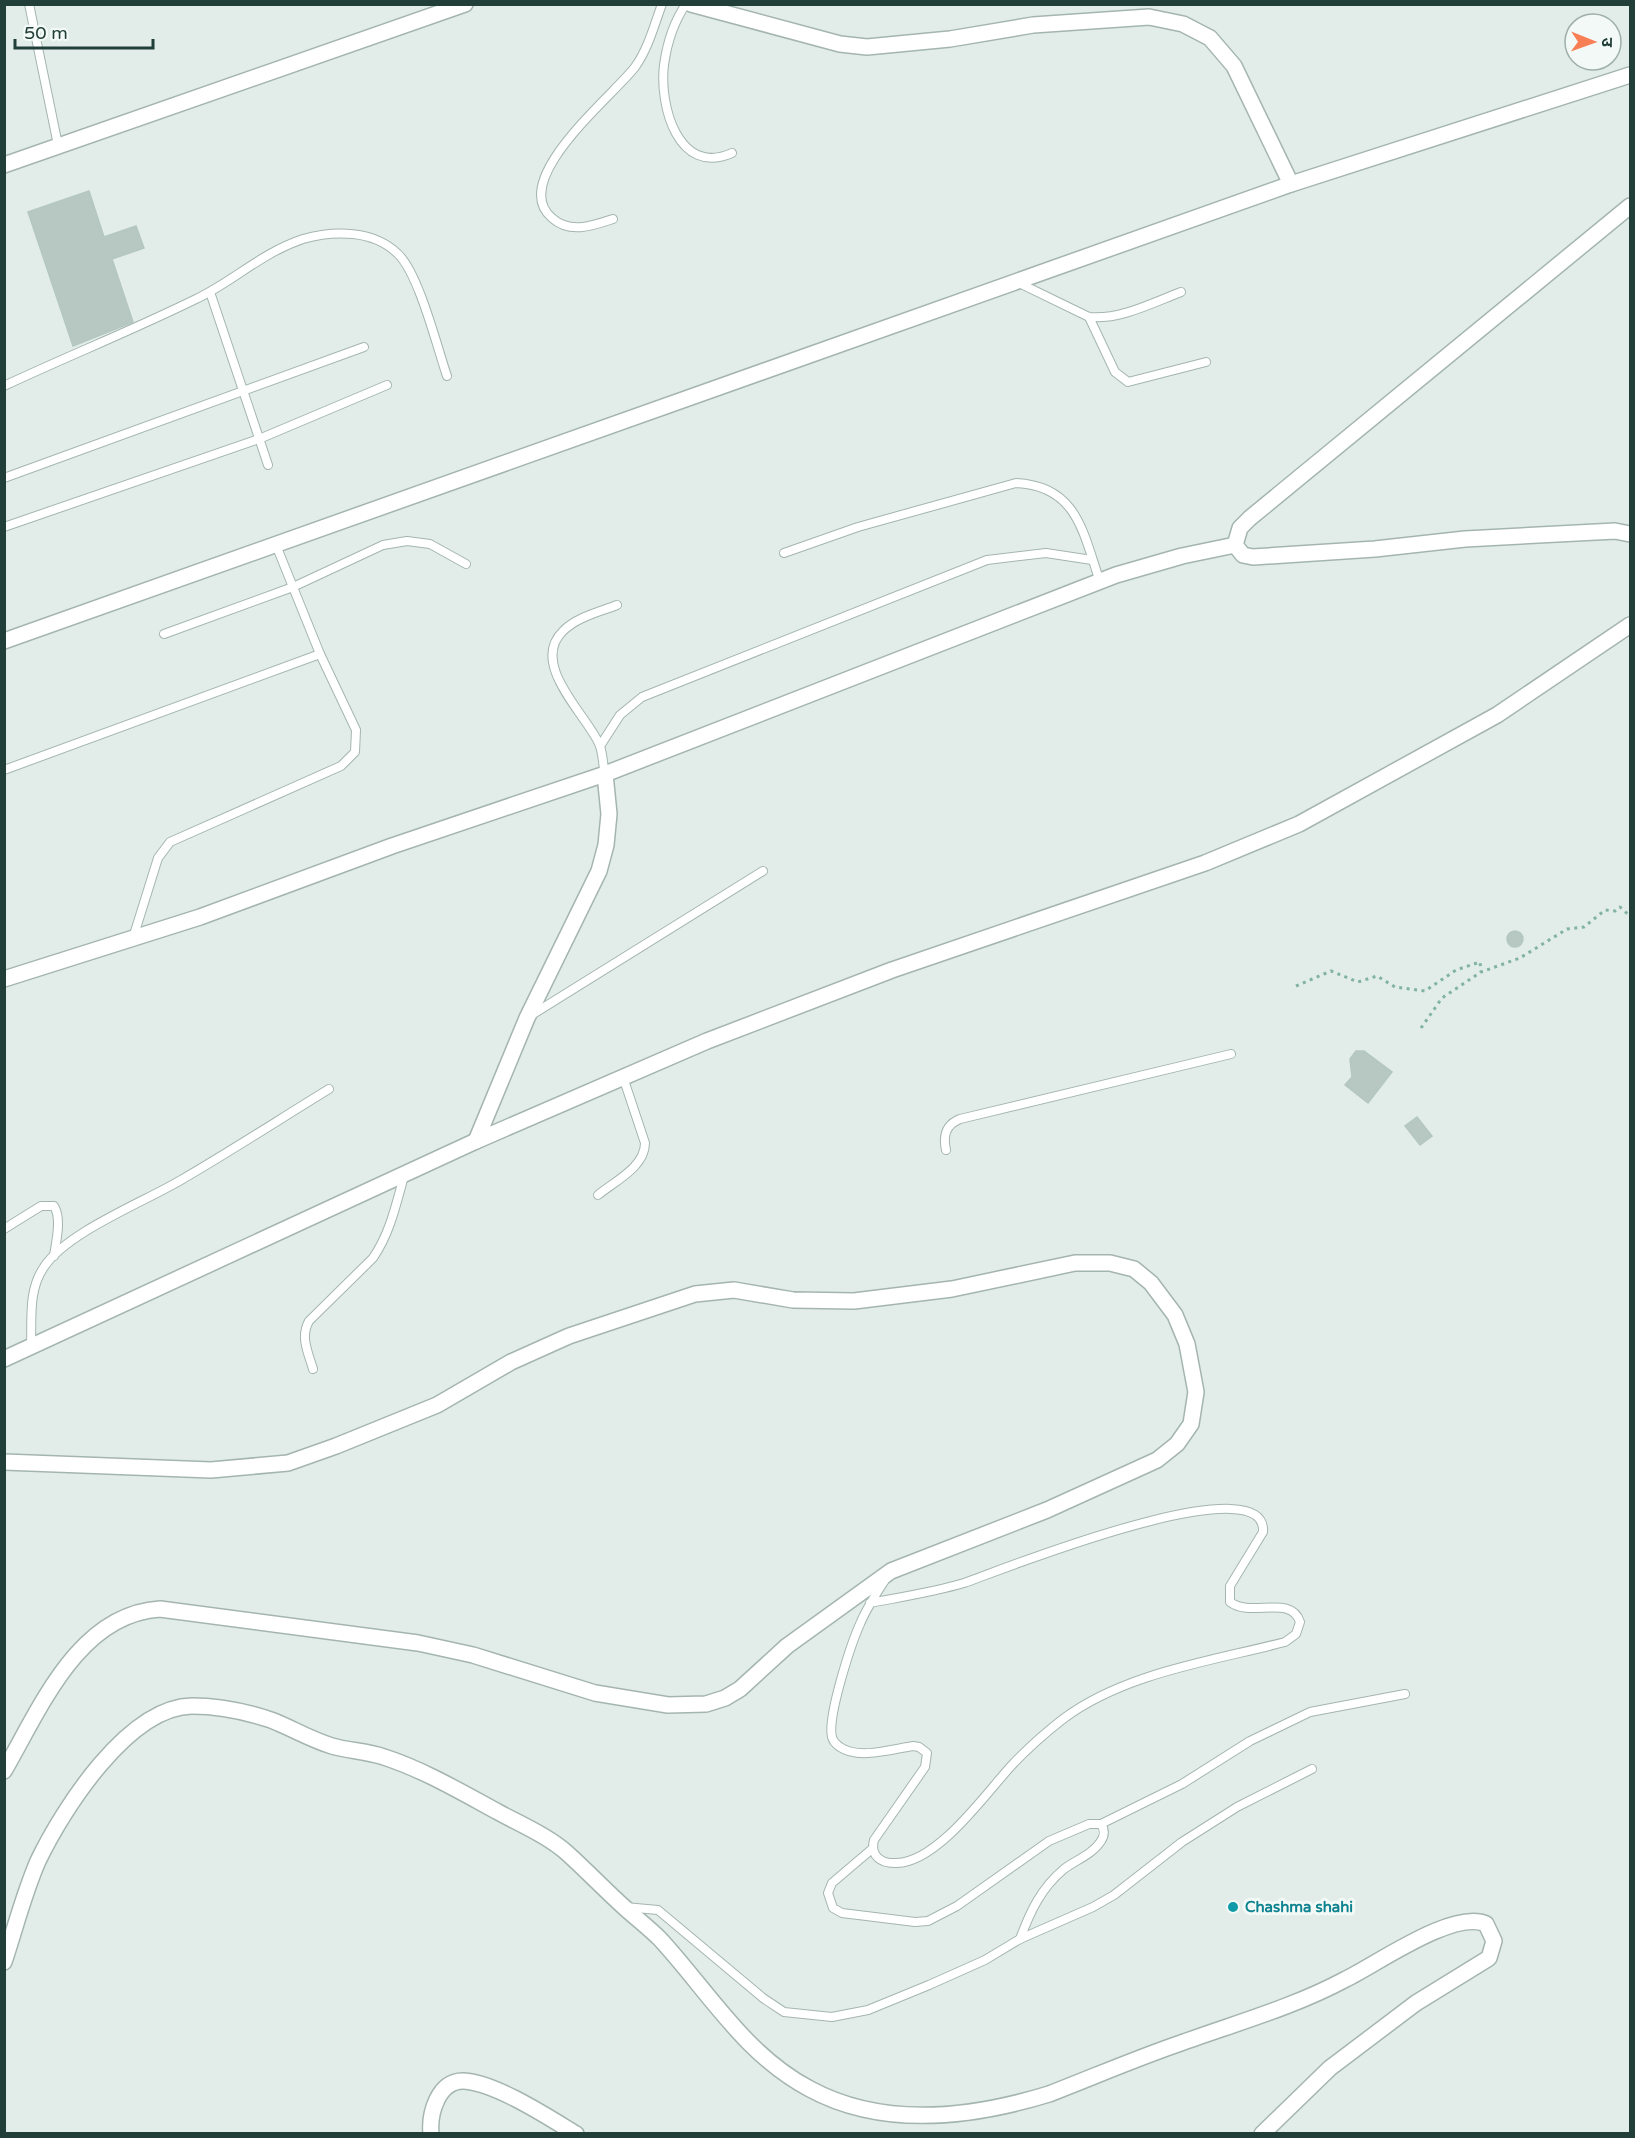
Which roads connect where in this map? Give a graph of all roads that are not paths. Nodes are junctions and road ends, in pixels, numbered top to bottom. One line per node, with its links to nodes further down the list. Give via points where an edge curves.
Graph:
1 (28, 4): 7 (lane)
2 (465, 4): 7 (street)
3 (662, 4): 12 (lane, via 634,69 577,129 556,157 543,184 543,205 550,217 562,225 577,228)
4 (686, 4): 8 (lane, via 677,17 664,65 663,87 670,122 678,139 693,153 712,159)
5 (691, 4): 10 (street, via 840,44 867,47 1033,25 1149,17 1183,24 1210,38 1234,66)
6 (1630, 75): 10 (street)
7 (58, 145): 9 (street)
8 (732, 153)
9 (4, 165)
10 (1291, 184): 13 (street)
11 (1630, 206): 28 (street, via 1250,518 1240,528)
12 (613, 219)
13 (1016, 282): 16 (lane); 29 (street)
14 (210, 292): 19 (lane, via 248,265 304,239 347,233 366,237 400,255 411,273); 21 (lane); 22 (lane)
15 (1181, 292): 16 (lane, via 1119,315)
16 (1089, 317): 18 (lane, via 1115,372 1128,382)
17 (364, 347): 22 (lane)
18 (1206, 362)
19 (447, 376)
20 (387, 385): 23 (lane)
21 (4, 386)
22 (242, 392): 23 (lane); 25 (lane)
23 (259, 439): 24 (lane); 26 (lane)
24 (268, 465)
25 (4, 478)
26 (4, 527)
27 (1630, 534): 28 (street, via 1615,531 1465,539 1253,557 1243,555)
28 (1234, 545): 33 (street, via 1182,556)
29 (276, 546): 34 (lane); 38 (street)
30 (784, 553): 31 (lane, via 858,526 1016,483 1049,489 1064,499 1077,517)
31 (1092, 560): 33 (lane); 40 (lane, via 1046,553 987,560 642,697 631,703)
32 (466, 564): 34 (lane, via 430,544 407,541 383,545)
33 (1100, 582): 42 (street)
34 (293, 587): 37 (lane); 39 (lane)
35 (617, 605): 40 (lane, via 564,629 553,652 564,694)
36 (1630, 625): 48 (street, via 1497,715 1299,824 1205,863 891,970)
37 (164, 634)
38 (4, 641)
39 (320, 654): 41 (lane); 44 (lane, via 356,730 355,752 341,766 170,842 158,858)
40 (600, 746): 42 (lane)
41 (4, 770)
42 (605, 774): 44 (street); 46 (street, via 609,814 599,871)
43 (763, 871): 46 (lane)
44 (133, 938): 45 (street)
45 (4, 979)
46 (526, 1018): 50 (street)
47 (1231, 1054): 51 (lane, via 960,1119 947,1128)
48 (623, 1077): 50 (street); 53 (lane, via 645,1152 642,1160)
49 (329, 1089): 55 (lane, via 64,1245)
50 (476, 1141): 52 (street)
51 (946, 1150)
52 (405, 1174): 56 (street); 58 (lane, via 390,1229 381,1246 304,1328)
53 (598, 1195)
54 (4, 1229): 55 (lane, via 42,1206 54,1206 58,1223)
55 (54, 1256): 56 (lane, via 36,1280 32,1296)
56 (31, 1348): 57 (street)
57 (4, 1359)
58 (313, 1369)
59 (4, 1461): 60 (street, via 211,1470 288,1463 437,1405 511,1362 568,1336 695,1294 734,1290 793,1300 854,1301 952,1289 1075,1263 1110,1263 1134,1269 1151,1283 1174,1315 1187,1344 1196,1392 1191,1424 1177,1444 1157,1460 1047,1510)
60 (891, 1571): 61 (lane); 64 (street, via 787,1646 732,1694 689,1706 595,1693 473,1655 418,1643 160,1609 133,1613 93,1638 71,1662)
61 (870, 1603): 66 (lane, via 841,1683 832,1719 832,1738 851,1753 919,1747 928,1759 877,1834); 66 (lane, via 963,1583 1051,1550 1189,1512 1239,1507 1252,1512 1263,1532 1230,1586 1230,1602 1249,1610 1285,1608 1293,1611 1300,1622 1296,1634 1285,1642 1128,1683 1092,1700 1033,1743 954,1828 917,1858 905,1863 886,1863)
62 (1406, 1694): 65 (lane, via 1310,1712 1250,1741 1182,1784)
63 (1312, 1769): 68 (lane, via 1219,1819 1093,1907)
64 (4, 1771)
65 (1101, 1824): 66 (lane, via 1089,1824 1048,1841 957,1906 928,1921 861,1916 833,1908 828,1893 832,1883); 68 (lane, via 1102,1840 1063,1870 1043,1892 1033,1905)
66 (872, 1849)
67 (624, 1906): 68 (lane, via 658,1910 763,1998 784,2012 807,2016 832,2018 868,2010 985,1960); 69 (street, via 562,1849 430,1775 384,1757 320,1742 273,1721 191,1706 156,1716 128,1737 87,1781 37,1864); 72 (street, via 659,1938 726,2020 777,2068 808,2089 843,2105 888,2115 931,2116 998,2108 1049,2094 1286,2006 1458,1922 1469,1919 1486,1924 1494,1941 1489,1958 1416,2003 1330,2068)
68 (1020, 1939)
69 (4, 1962)
70 (431, 2133): 71 (street, via 437,2099 447,2087 460,2081 530,2106)
71 (576, 2133)
72 (1262, 2133)

